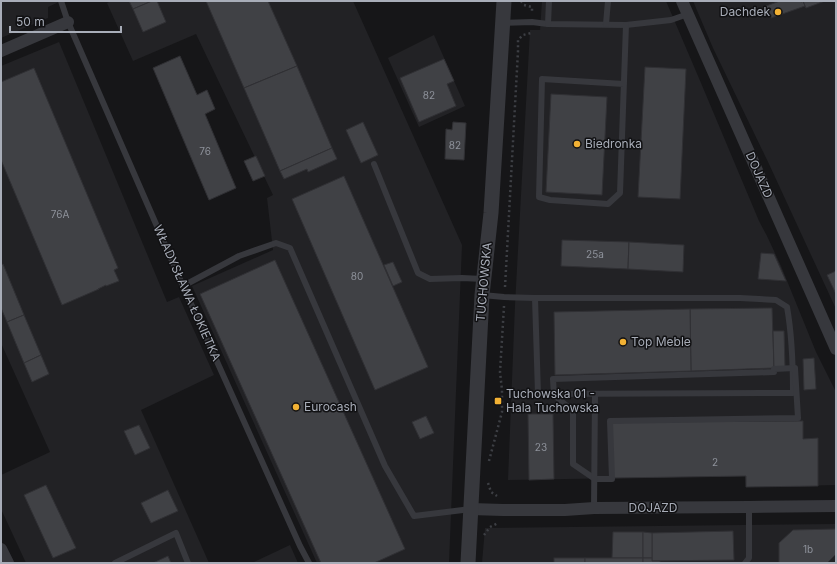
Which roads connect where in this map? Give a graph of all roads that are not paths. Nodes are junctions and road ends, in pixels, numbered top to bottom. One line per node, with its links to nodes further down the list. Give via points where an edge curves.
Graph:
1 (61, 1): 7 (lane, WŁADYSŁAWA ŁOKIETKA)
2 (504, 1): 8 (street, TUCHOWSKA)
3 (549, 1): 9 (lane)
4 (608, 1): 10 (lane)
5 (682, 1): 6 (street, DOJAZD)
6 (688, 14): 11 (lane, via 671,20); 19 (street, DOJAZD)
7 (68, 22): 12 (street); 16 (lane, WŁADYSŁAWA ŁOKIETKA)
8 (503, 23): 9 (lane); 15 (street, TUCHOWSKA, via 491,213)
9 (548, 24): 10 (lane)
10 (606, 24): 11 (lane)
11 (626, 25): 13 (lane)
12 (1, 51)
13 (624, 84): 13 (lane, via 620,193 608,204 539,197 542,79)
14 (374, 164): 15 (lane, via 418,273 430,279)
15 (484, 279): 17 (street, TUCHOWSKA)
16 (183, 286): 27 (lane, via 239,256 276,243 290,248 385,466 414,516); 32 (lane, WŁADYSŁAWA ŁOKIETKA)
17 (482, 295): 18 (lane); 27 (street, TUCHOWSKA)
18 (535, 298): 20 (lane, via 776,300 787,307); 21 (lane, via 538,394)
19 (836, 349)
20 (793, 368): 21 (lane, via 774,369 774,372 553,379); 22 (lane, via 793,393); 23 (lane, via 798,418 610,421 612,479)
21 (554, 395): 22 (lane); 23 (lane, via 573,411 573,464)
22 (595, 395): 23 (lane)
23 (595, 479): 26 (lane)
24 (836, 506): 25 (street, DOJAZD)
25 (749, 507): 26 (street, DOJAZD); 34 (lane, via 749,558)
26 (594, 508): 27 (street, DOJAZD)
27 (471, 509): 33 (street, TUCHOWSKA)
28 (1, 549): 29 (street)
29 (8, 563)
30 (115, 563): 31 (lane, via 176,534)
31 (188, 563)
32 (309, 563)
33 (468, 563)
34 (745, 563)

